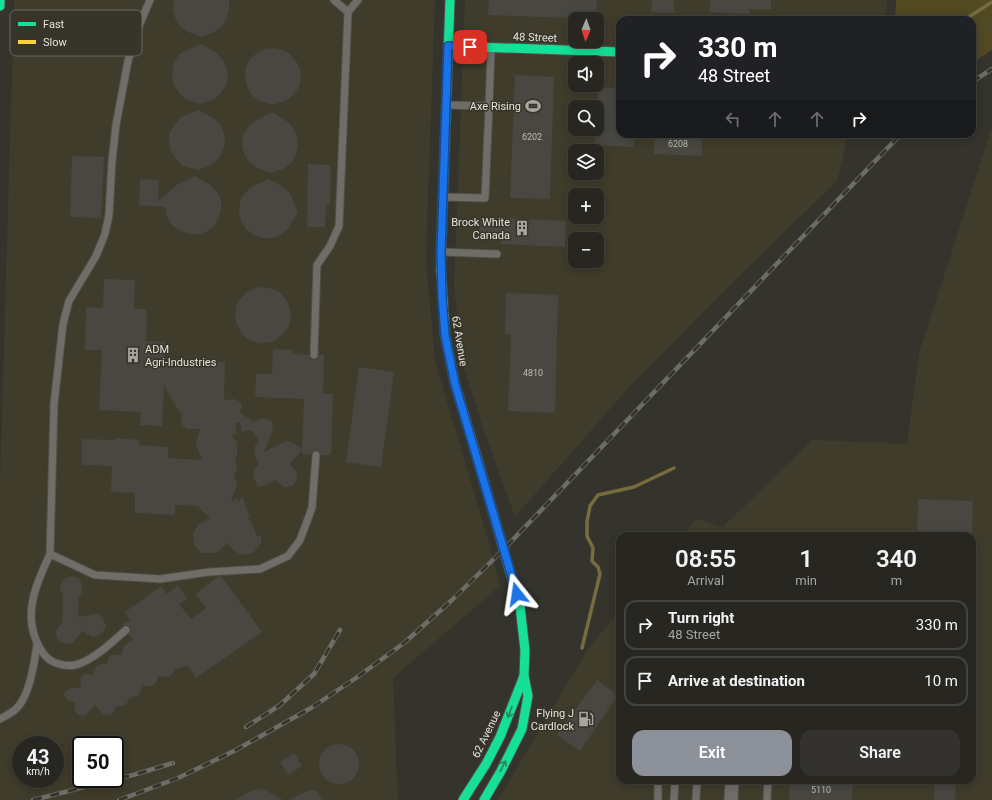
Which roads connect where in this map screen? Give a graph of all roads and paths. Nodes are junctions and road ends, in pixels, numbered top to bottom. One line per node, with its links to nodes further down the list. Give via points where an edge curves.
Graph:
1 (0, 0): 6 (main road)
2 (150, 0): 8 (lane)
3 (334, 0): 7 (lane)
4 (358, 0): 7 (lane)
5 (450, 0): 9 (main road, 62 Avenue)
6 (0, 6)
7 (348, 12): 18 (lane, via 339,226 318,265)
8 (142, 19)
9 (448, 46): 10 (main road, 48 Street); 13 (main road, 62 Avenue)
10 (491, 48): 11 (main road, 48 Street); 14 (lane)
11 (616, 52)
12 (129, 56): 20 (lane, via 112,161 109,215 105,234 96,256 69,301 64,324 54,404)
13 (446, 105): 14 (lane); 15 (main road, 62 Avenue)
14 (488, 106): 15 (lane, via 485,198)
15 (443, 197): 16 (main road, 62 Avenue)
16 (441, 252): 17 (lane); 23 (main road, 62 Avenue, via 445,335 450,362 518,600 525,650)
17 (497, 254)
18 (314, 355)
19 (316, 455): 20 (lane, via 312,508 300,540 288,556 260,570 209,572 160,579 95,575)
20 (50, 554): 22 (lane, via 38,581 31,612 31,628)
21 (126, 630): 22 (lane, via 91,658 77,664 65,666 52,662)
22 (38, 645): 24 (lane, via 25,695 16,710)
23 (524, 676): 30 (main road, 62 Avenue, one-way to 30, via 500,737); 31 (main road, 62 Avenue, one-way to 23, via 522,729 528,696)
24 (0, 719)
25 (658, 784): 32 (lane)
26 (675, 784): 33 (lane)
27 (697, 784): 34 (lane)
28 (732, 784): 35 (street)
29 (768, 784): 36 (lane)
30 (463, 800)
31 (484, 800)
32 (658, 800)
33 (674, 800)
34 (696, 800)
35 (731, 800)
36 (767, 800)

